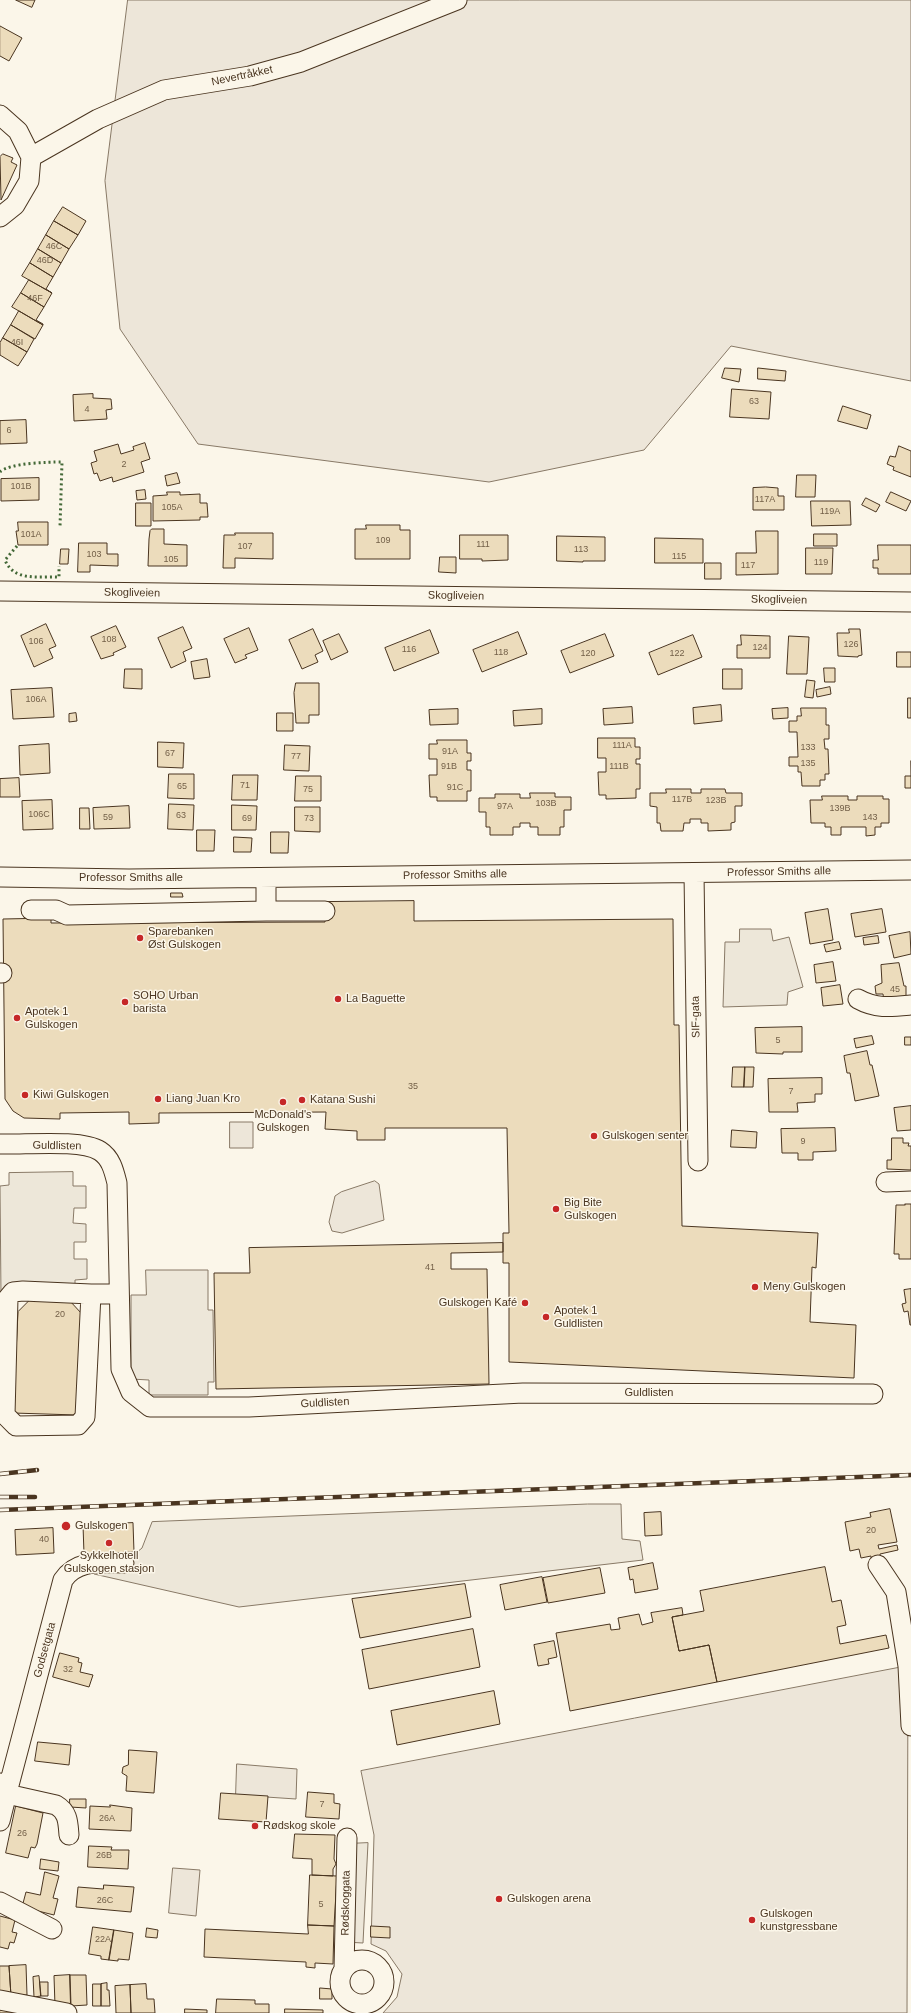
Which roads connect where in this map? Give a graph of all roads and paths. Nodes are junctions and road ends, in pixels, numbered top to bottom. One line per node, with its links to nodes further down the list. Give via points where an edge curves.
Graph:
1 (457, 0): 3 (street, Nevertråkket, via 301,62 250,76 164,90 98,119)
2 (0, 115): 3 (street, via 18,131)
3 (31, 157): 4 (street, via 29,181 15,205)
4 (0, 217)
5 (0, 591): 6 (street, Skogliveien)
6 (911, 602)
7 (911, 870): 8 (street, Professor Smiths alle)
8 (694, 873): 10 (street, Professor Smiths alle); 17 (street, SIF-gata)
9 (0, 877): 10 (street, Professor Smiths alle)
10 (266, 878): 12 (street)
11 (31, 910): 12 (street, via 56,910 67,915)
12 (266, 911): 13 (street)
13 (325, 911)
14 (858, 999): 15 (street, via 881,1008)
15 (911, 1005)
16 (0, 1144): 21 (street, Guldlisten, via 77,1145 91,1147 108,1159 117,1183)
17 (698, 1161)
18 (911, 1181): 19 (street)
19 (886, 1182)
20 (91, 1294): 20 (street, via 86,1417 78,1424 16,1426 5,1415 8,1298 12,1292 22,1291); 21 (street)
21 (118, 1294): 22 (street, Guldlisten, via 121,1369 131,1392 150,1407 249,1407 523,1393)
22 (873, 1394)
23 (124, 1563): 26 (street, Godsetgata, via 81,1565 74,1568 63,1580)
24 (878, 1565): 25 (street, via 896,1592 908,1666)
25 (911, 1726)
26 (6, 1787): 27 (street, Godsetgata); 28 (street, via 62,1808 68,1817)
27 (0, 1821)
28 (69, 1835)
29 (348, 1838): 32 (street, Rødskoggata)
30 (0, 1902): 31 (street)
31 (52, 1929)
32 (344, 1969): 34 (street, via 341,1975 341,1989); 34 (street, via 355,1961 369,1961 380,1969 383,1976 384,1983 379,1997)
33 (0, 2000): 35 (street)
34 (358, 2008)
35 (67, 2013)

